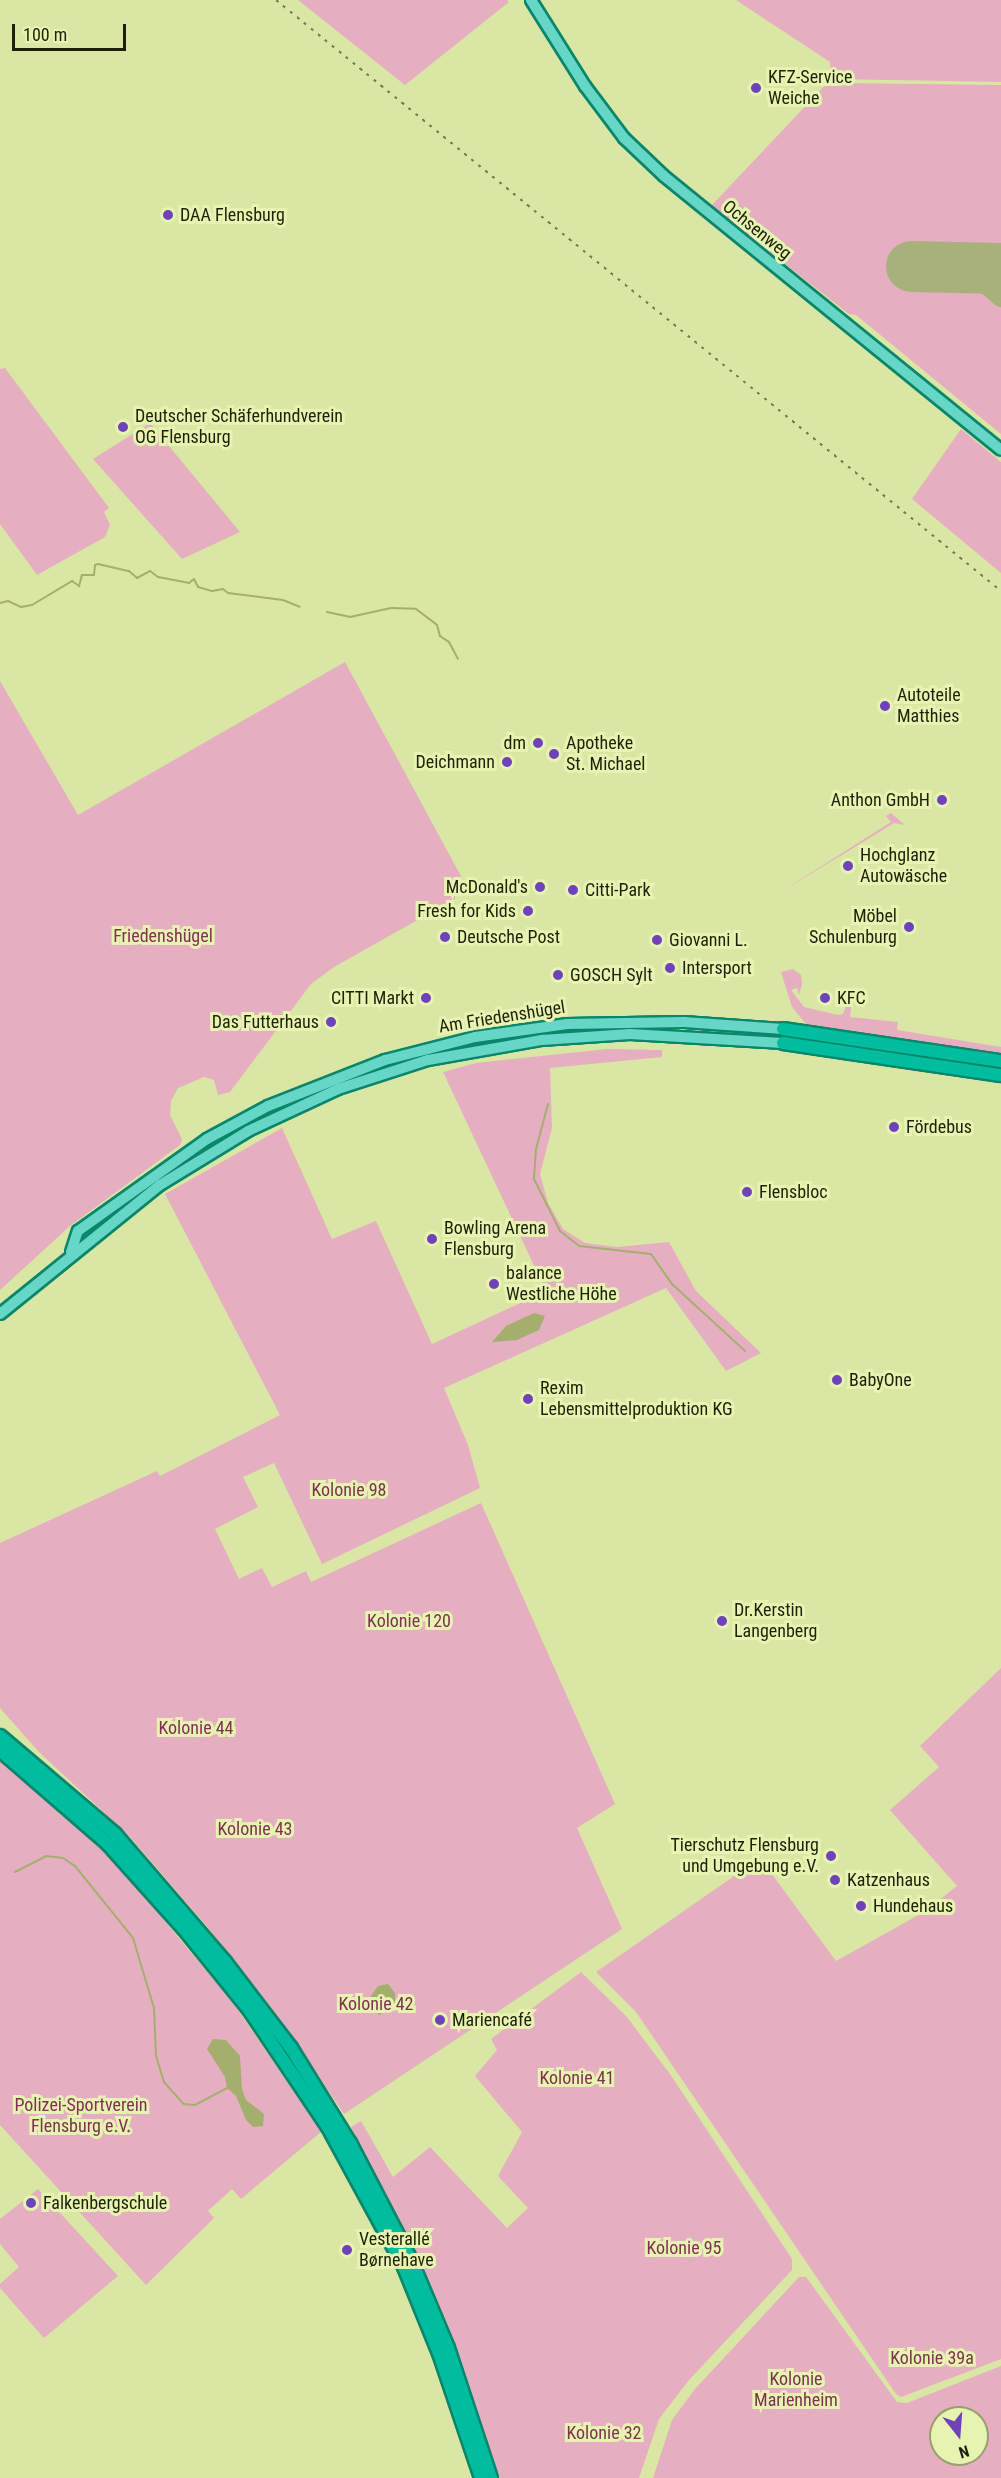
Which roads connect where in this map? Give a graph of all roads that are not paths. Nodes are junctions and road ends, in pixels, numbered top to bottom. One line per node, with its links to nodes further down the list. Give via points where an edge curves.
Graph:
1 (531, 0): 2 (main road, Ochsenweg, via 585,86 624,138 664,176)
2 (1001, 450)
3 (783, 1029): 5 (highway, Am Friedenshügel); 7 (main road, Am Friedenshügel, via 684,1022 567,1024 475,1037 385,1060 268,1106 207,1139 78,1231)
4 (783, 1043): 6 (highway, Am Friedenshügel); 7 (main road, Am Friedenshügel, via 684,1035 586,1036 428,1060 338,1089 248,1131 160,1185)
5 (1001, 1061)
6 (1001, 1075)
7 (71, 1253): 8 (main road, Am Friedenshügel)
8 (0, 1314)
9 (0, 1728): 12 (highway)
10 (0, 1736): 12 (highway)
11 (0, 1750): 13 (highway, via 108,1844 184,1929)
12 (32, 1761): 13 (highway, via 115,1834 185,1913 291,2048)
13 (333, 2124): 14 (highway)
14 (345, 2146): 15 (highway, via 404,2266 443,2364); 16 (highway, via 411,2260 448,2348)
15 (481, 2478)
16 (491, 2478)

